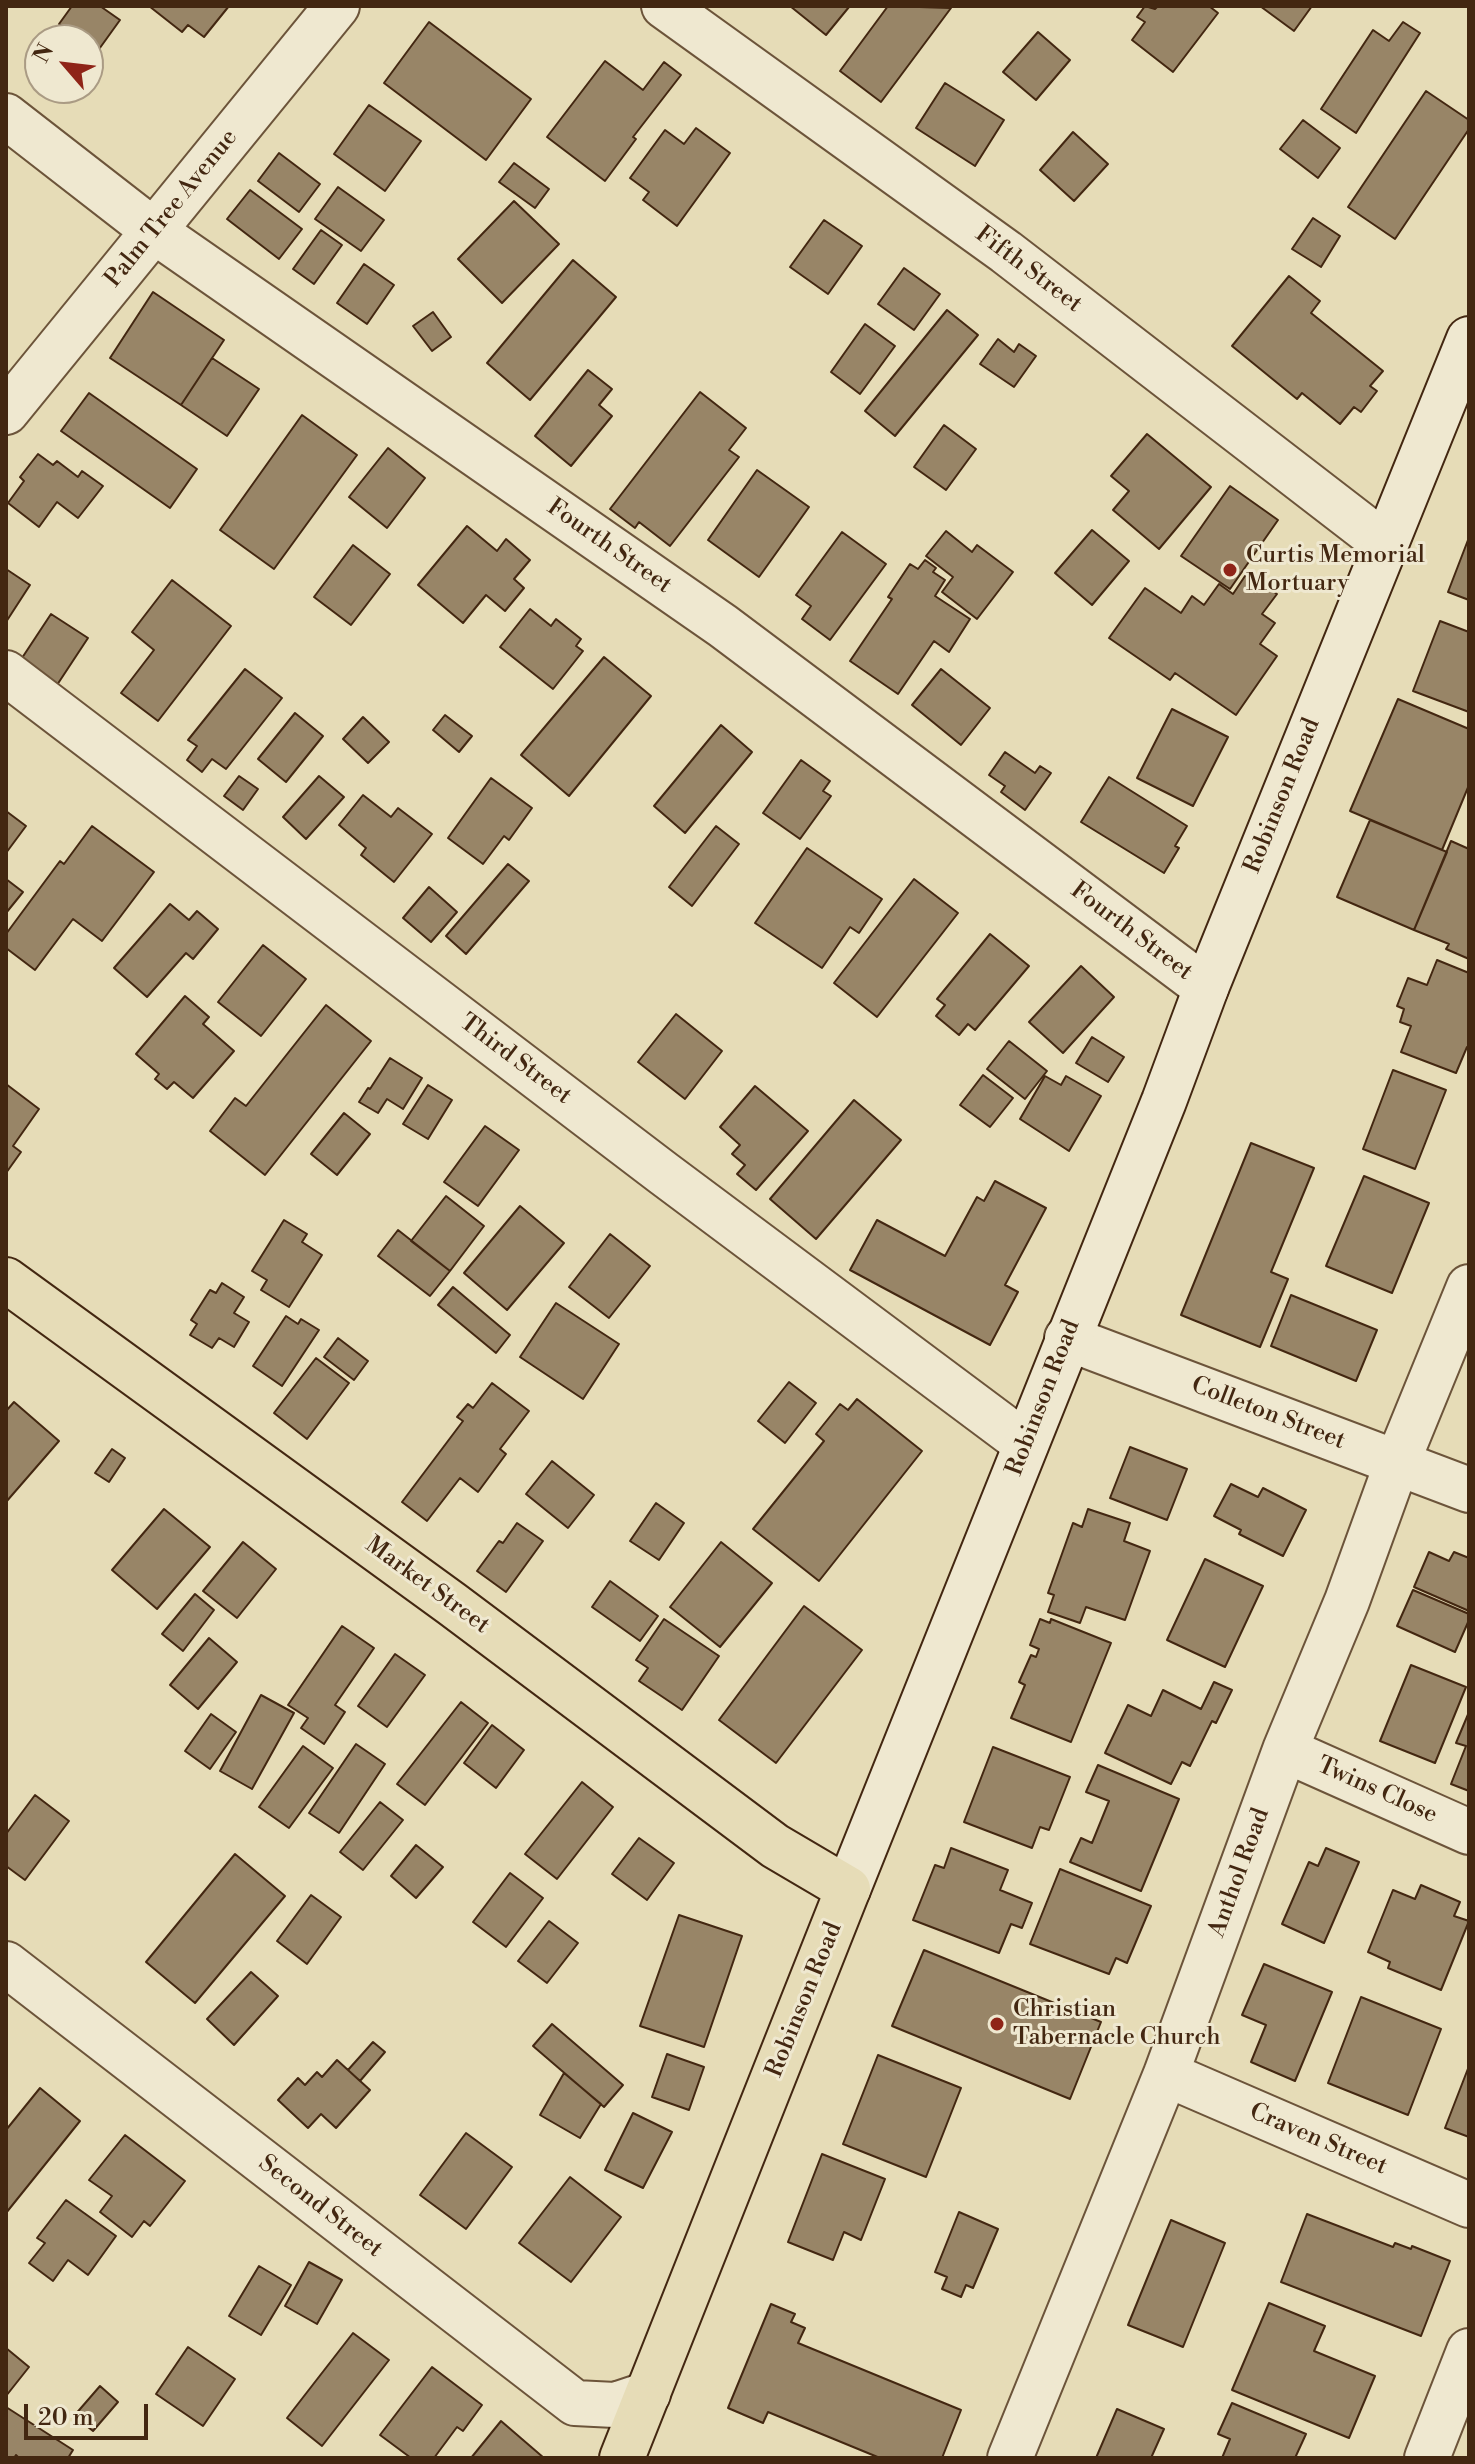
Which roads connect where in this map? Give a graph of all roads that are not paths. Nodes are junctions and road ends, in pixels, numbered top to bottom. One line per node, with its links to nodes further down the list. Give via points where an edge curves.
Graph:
1 (337, 6): 4 (street, Palm Tree Avenue)
2 (664, 6): 7 (street, Fifth Street, via 1006,252)
3 (6, 116): 4 (street, Fourth Street)
4 (154, 231): 6 (street, Palm Tree Avenue); 9 (street, Fourth Street, via 723,626)
5 (1469, 339): 7 (street, Robinson Road)
6 (6, 412)
7 (1385, 544): 9 (street, Robinson Road)
8 (6, 673): 13 (street, Third Street)
9 (1206, 988): 12 (street, Robinson Road)
10 (6, 1280): 18 (main road, Market Street, via 775,1846)
11 (1469, 1287): 14 (street, Anthol Road)
12 (1067, 1338): 13 (street, Robinson Road); 14 (street, Colleton Street)
13 (1026, 1444): 18 (street, Robinson Road)
14 (1397, 1463): 15 (street, Colleton Street); 16 (street, Anthol Road)
15 (1469, 1490)
16 (1285, 1750): 17 (street, Twins Close); 20 (street, Anthol Road)
17 (1469, 1832)
18 (848, 1889): 23 (main road, Robinson Road)
19 (6, 1964): 23 (street, Second Street, via 575,2403 615,2405)
20 (1166, 2074): 21 (street, Craven Street); 25 (street, Anthol Road)
21 (1469, 2205)
22 (1469, 2351): 26 (street)
23 (648, 2394): 24 (main road, Robinson Road)
24 (622, 2458)
25 (1010, 2458)
26 (1427, 2458)

